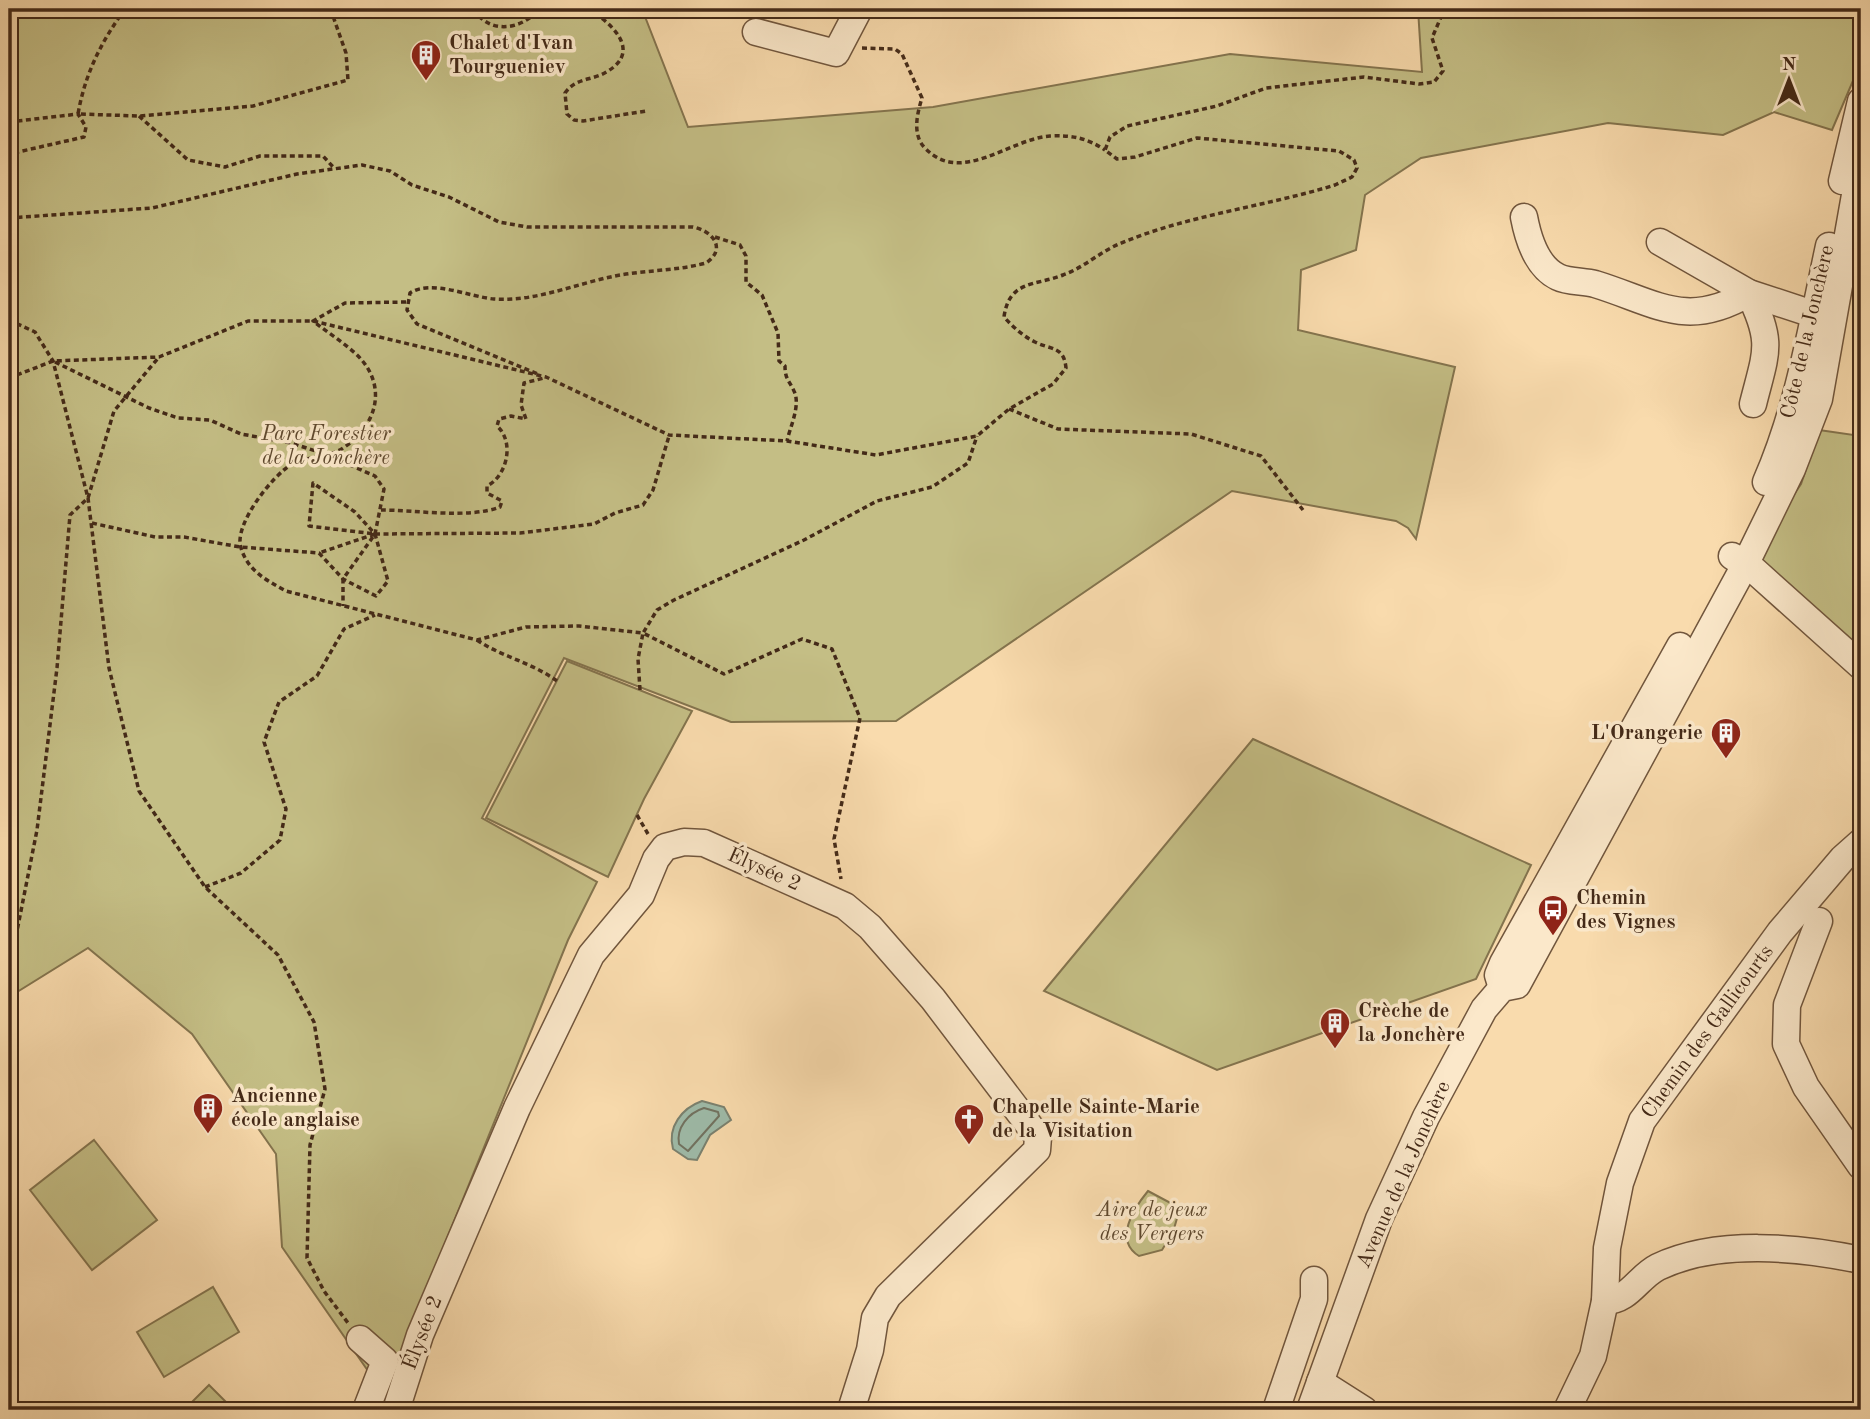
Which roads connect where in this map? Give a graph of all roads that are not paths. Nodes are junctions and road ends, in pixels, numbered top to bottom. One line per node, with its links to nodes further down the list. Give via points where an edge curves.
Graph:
1 (859, 9): 2 (street, via 836,53)
2 (756, 32)
3 (1861, 101): 4 (street, Côte de la Jonchère)
4 (1855, 179): 8 (street, Côte de la Jonchère)
5 (1524, 217): 7 (street, via 1538,258 1557,277 1593,284 1678,313 1725,307)
6 (1660, 242): 7 (street)
7 (1749, 293): 8 (street); 9 (street, via 1765,324 1766,348)
8 (1823, 318): 10 (street, Côte de la Jonchère, via 1819,399 1792,469)
9 (1753, 404)
10 (1737, 560): 11 (street); 12 (street, Côte de la Jonchère); 14 (street, Côte de la Jonchère)
11 (1861, 666)
12 (1573, 838): 16 (street, Avenue de la Jonchère, via 1498,975)
13 (1861, 842): 20 (street, Chemin des Gallicourts, via 1780,932 1642,1121 1620,1183 1607,1248)
14 (1579, 870): 16 (street, Avenue de la Jonchère, via 1517,985)
15 (1819, 921): 17 (street, via 1787,1005 1786,1044 1805,1087)
16 (1502, 988): 22 (street, Avenue de la Jonchère, via 1484,1009 1379,1219)
17 (1861, 1166)
18 (1861, 1260): 20 (street, via 1738,1249 1689,1256 1656,1268 1618,1301)
19 (1314, 1280): 26 (street, via 1314,1299)
20 (1605, 1301): 29 (street, Chemin des Gallicourts, via 1593,1356)
21 (360, 1339): 23 (street, via 385,1361)
22 (1320, 1382): 27 (street, Avenue de la Jonchère); 28 (street)
23 (366, 1410)
24 (396, 1410): 25 (street, Élysée 2, via 420,1335 517,1108 591,955 641,895 656,859 666,847 684,842 704,843 845,906 870,927 933,999 1038,1137 1037,1150 887,1296 876,1318)
25 (851, 1410)
26 (1276, 1410)
27 (1310, 1410)
28 (1364, 1410)
29 (1567, 1410)

